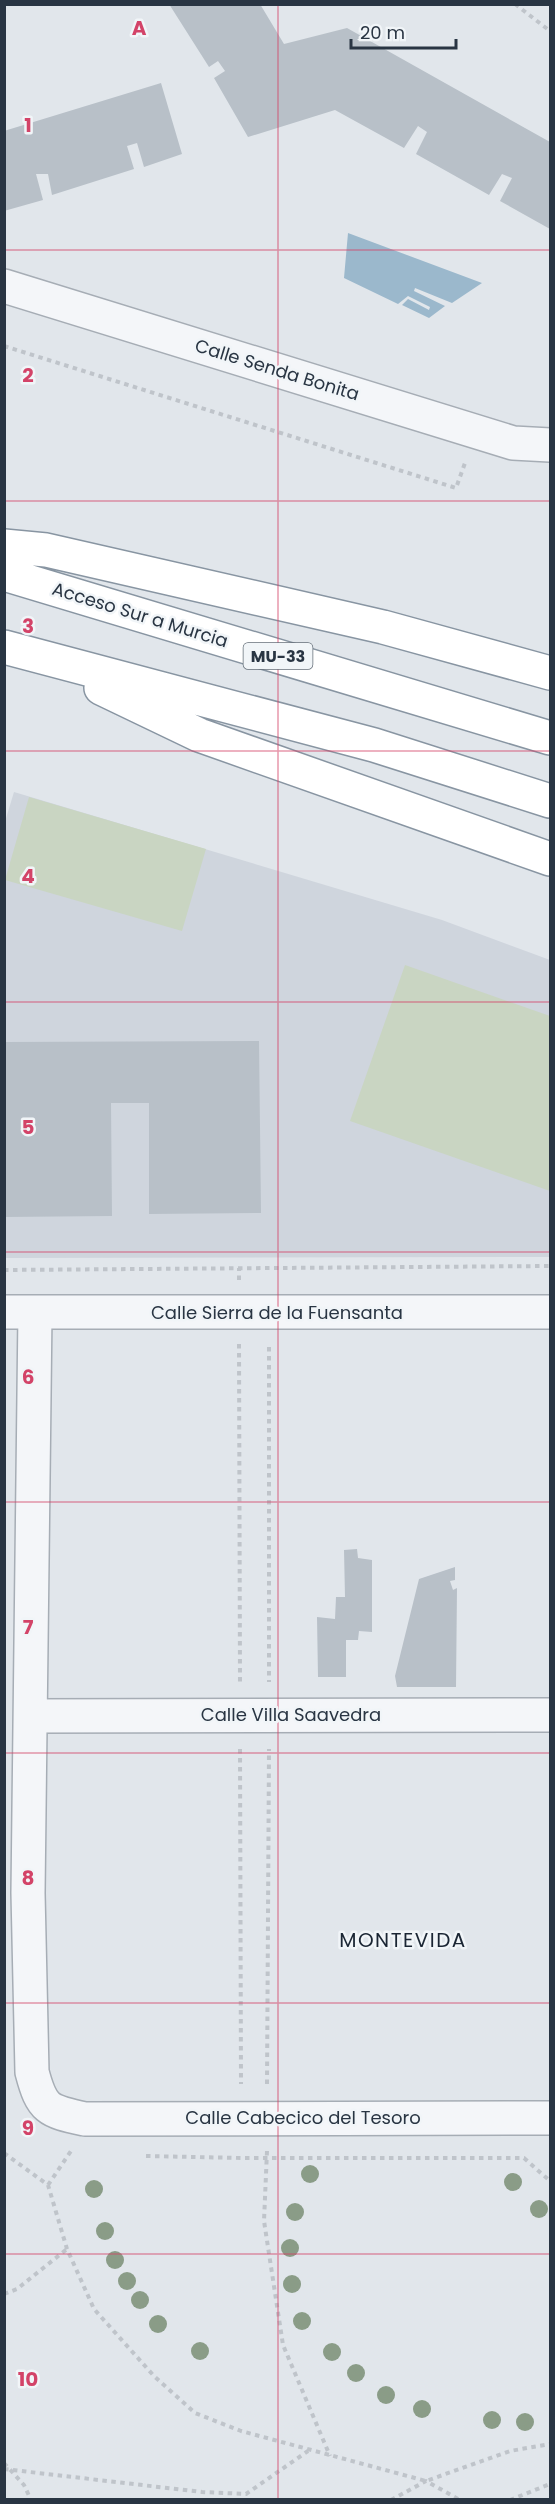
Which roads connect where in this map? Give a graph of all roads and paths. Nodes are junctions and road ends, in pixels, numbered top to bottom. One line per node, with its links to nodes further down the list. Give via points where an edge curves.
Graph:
1 (516, 4): 2 (path)
2 (550, 31)
3 (4, 286): 5 (street, Calle Senda Bonita)
4 (4, 346): 5 (path, via 456,488)
5 (476, 432): 6 (street, Calle Senda Bonita, via 513,443)
6 (550, 445)
7 (4, 546): 10 (highway, via 46,550 371,625)
8 (4, 574): 11 (highway, Acceso Sur a Murcia / MU-33)
9 (18, 651): 12 (highway, via 374,745); 13 (highway, via 199,735)
10 (550, 673)
11 (550, 738)
12 (550, 801)
13 (550, 859)
14 (550, 1266): 15 (path)
15 (4, 1270)
16 (20, 1312): 17 (street, Calle Sierra de la Fuensanta); 19 (street)
17 (550, 1312)
18 (550, 1715): 19 (street, Calle Villa Saavedra)
19 (31, 1716): 20 (street)
20 (16, 1894): 21 (street, Calle Cabecico del Tesoro, via 32,2072 39,2098 57,2113 85,2119)
21 (550, 2118)
22 (4, 2153): 24 (path, via 48,2185)
23 (267, 2158): 28 (path, via 264,2221 283,2345)
24 (67, 2249): 25 (path, via 17,2289); 27 (path, via 94,2309 154,2376 195,2413)
25 (4, 2294)
26 (550, 2444): 31 (path, via 510,2451)
27 (309, 2450): 28 (path); 30 (path, via 246,2494)
28 (330, 2456): 31 (path)
29 (4, 2463): 30 (path)
30 (7, 2469): 33 (path, via 24,2485)
31 (426, 2481): 34 (path); 35 (path)
32 (550, 2484): 36 (path)
33 (31, 2499)
34 (392, 2499)
35 (460, 2499)
36 (510, 2499)

